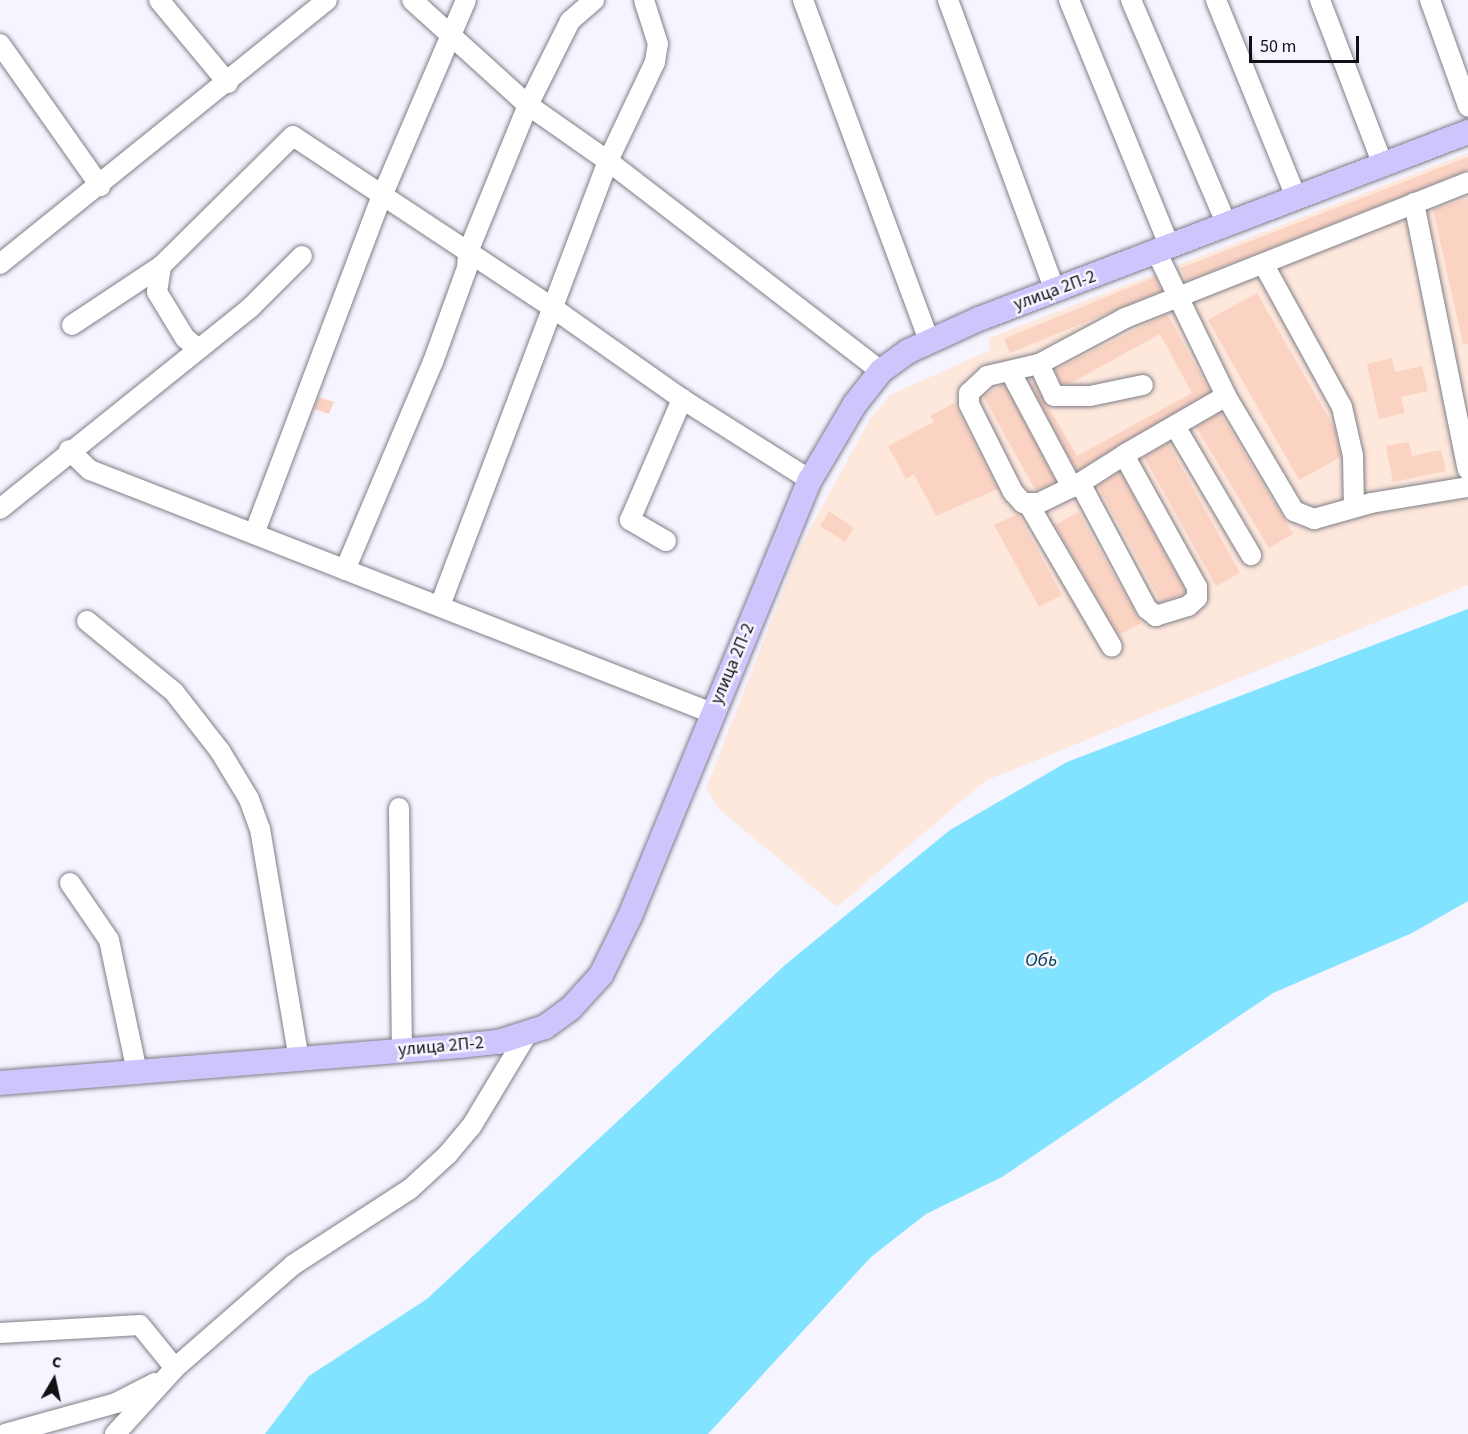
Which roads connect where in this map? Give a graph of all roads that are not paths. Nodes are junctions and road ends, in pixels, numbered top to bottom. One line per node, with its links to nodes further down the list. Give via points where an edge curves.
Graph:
1 (159, 0): 16 (street)
2 (327, 0): 16 (street)
3 (412, 0): 14 (street)
4 (466, 0): 14 (street)
5 (594, 0): 17 (street, via 570,21)
6 (644, 0): 20 (street, via 658,44 656,62)
7 (803, 0): 38 (street)
8 (948, 0): 34 (street)
9 (1069, 0): 28 (street)
10 (1131, 0): 27 (street)
11 (1216, 0): 25 (street)
12 (1320, 0): 21 (street)
13 (1430, 0): 18 (street)
14 (450, 30): 17 (street); 24 (street)
15 (0, 44): 23 (street)
16 (228, 83): 23 (street)
17 (528, 105): 20 (street); 29 (street)
18 (1468, 106)
19 (1468, 132): 21 (main road, улица 2П-2)
20 (608, 161): 36 (street); 41 (street)
21 (1383, 165): 25 (main road, улица 2П-2)
22 (1468, 182): 26 (street)
23 (100, 186): 31 (street)
24 (382, 196): 29 (street); 33 (street, via 293,136); 56 (street)
25 (1296, 197): 27 (main road, улица 2П-2)
26 (1414, 203): 32 (street); 49 (street)
27 (1227, 225): 28 (main road, улица 2П-2)
28 (1163, 250): 34 (main road, улица 2П-2); 35 (street)
29 (468, 252): 36 (street); 59 (street, via 467,268 433,362)
30 (302, 256): 39 (street, via 250,307)
31 (0, 264)
32 (1264, 264): 35 (street); 54 (street, via 1342,407 1353,456)
33 (161, 266): 37 (street); 39 (street, via 157,292 185,338)
34 (1055, 291): 38 (main road, улица 2П-2)
35 (1178, 298): 40 (street, via 1125,318); 44 (street)
36 (553, 308): 45 (street); 60 (street)
37 (72, 325)
38 (929, 341): 41 (main road, улица 2П-2)
39 (197, 348): 47 (street)
40 (1039, 364): 42 (street); 43 (street, via 1054,396 1090,396)
41 (880, 371): 50 (main road, улица 2П-2, via 855,404)
42 (1010, 371): 51 (street); 53 (street, via 977,381 969,404 1013,492)
43 (1143, 385)
44 (1226, 396): 46 (street); 54 (street, via 1294,511 1314,519)
45 (682, 399): 50 (street); 57 (street, via 630,520)
46 (1175, 426): 48 (street); 58 (street)
47 (69, 450): 55 (street); 56 (street, via 90,470)
48 (1124, 455): 51 (street); 51 (street, via 1192,575 1197,598 1188,606 1156,616 1147,609)
49 (1468, 470)
50 (810, 480): 63 (main road, улица 2П-2)
51 (1076, 485): 53 (street)
52 (1468, 487): 54 (street)
53 (1029, 505): 62 (street)
54 (1354, 507)
55 (0, 509)
56 (254, 534): 59 (street)
57 (666, 541)
58 (1251, 555)
59 (345, 570): 60 (street)
60 (441, 603): 63 (street)
61 (87, 621): 68 (street, via 174,692 220,751 249,799 260,829)
62 (1113, 647)
63 (712, 713): 66 (main road, улица 2П-2, via 630,916 601,975 570,1009)
64 (399, 808): 67 (street)
65 (70, 883): 69 (street, via 109,940)
66 (526, 1036): 67 (main road, улица 2П-2); 72 (street, via 471,1127 448,1154 410,1189 293,1265)
67 (402, 1051): 68 (main road, улица 2П-2)
68 (299, 1059): 69 (main road, улица 2П-2)
69 (137, 1072): 70 (main road, улица 2П-2)
70 (0, 1083)
71 (0, 1333): 72 (street, via 140,1325)
72 (170, 1373): 73 (street, via 116,1403); 74 (street)
73 (5, 1434)
74 (115, 1434)

